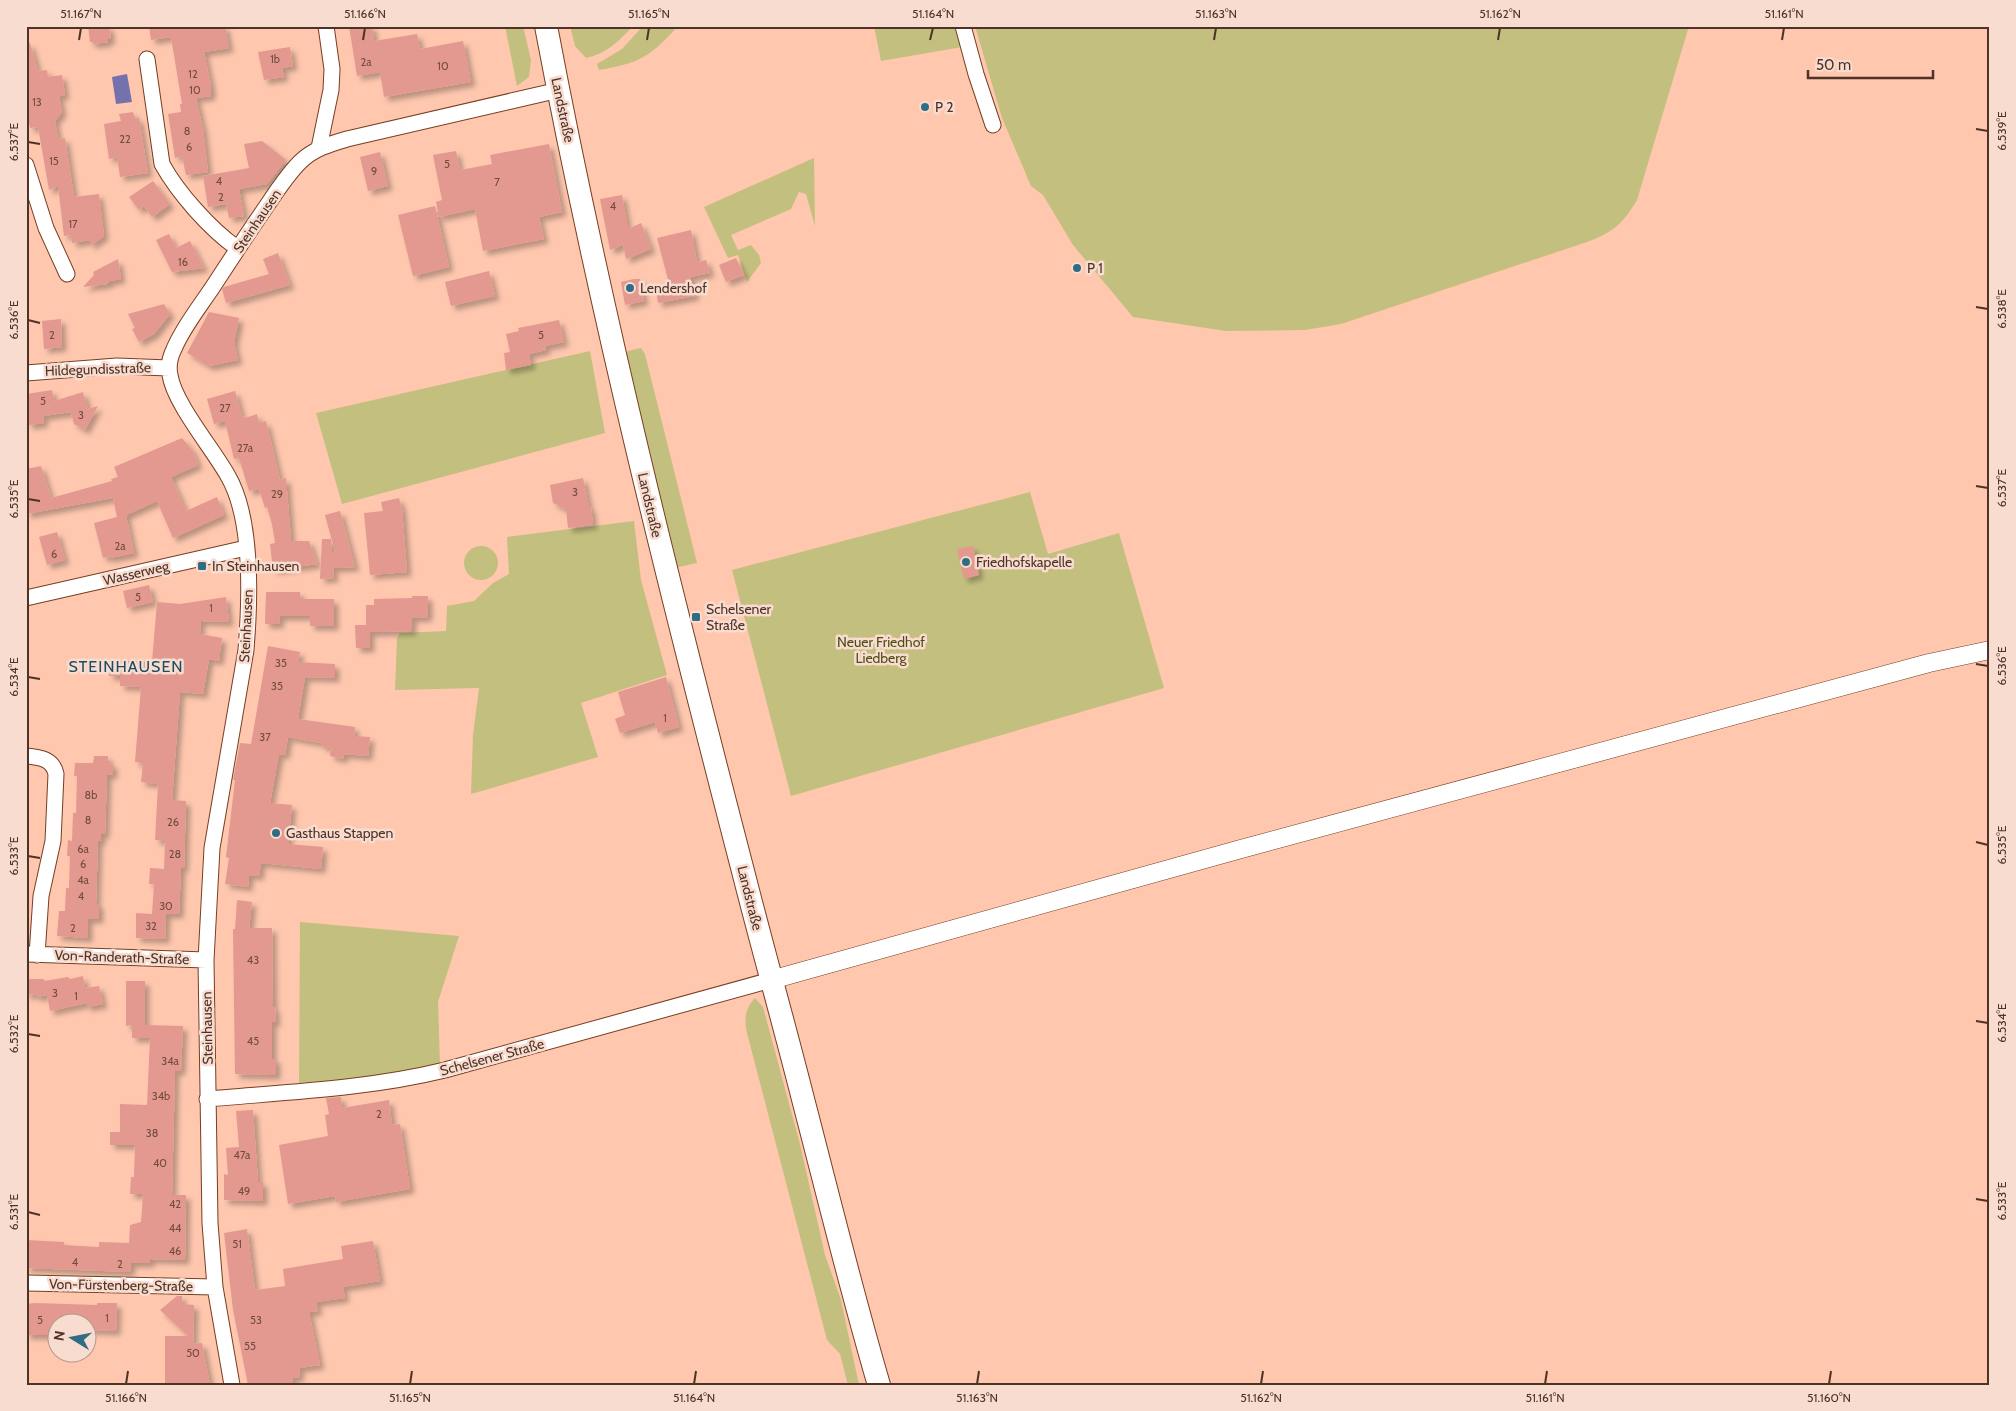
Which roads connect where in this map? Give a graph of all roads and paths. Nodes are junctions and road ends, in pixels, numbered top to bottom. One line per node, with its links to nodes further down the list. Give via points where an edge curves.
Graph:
1 (326, 26): 7 (street, via 332,69 331,90)
2 (546, 26): 5 (main road, Landstraße)
3 (963, 26): 6 (street)
4 (147, 59): 9 (street, via 162,164 170,179 220,236)
5 (559, 90): 7 (street, Steinhausen); 19 (main road, Landstraße, via 649,503)
6 (993, 125)
7 (319, 148): 9 (street, Steinhausen, via 286,178)
8 (26, 165): 10 (street, via 46,228)
9 (237, 248): 11 (street, Steinhausen, via 178,340)
10 (67, 274)
11 (169, 368): 12 (street, Hildegundisstraße, via 126,366); 13 (street, Steinhausen, via 178,396 231,481 242,514)
12 (26, 373)
13 (246, 548): 14 (street, Wasserweg); 18 (street, Steinhausen, via 246,650 212,848)
14 (26, 598)
15 (1990, 650): 19 (street, via 1929,663 1260,844)
16 (26, 756): 17 (street, Von-Randerath-Straße, via 46,760 56,774 53,841)
17 (32, 955): 18 (street, Von-Randerath-Straße)
18 (206, 960): 20 (street, Steinhausen)
19 (771, 980): 20 (street, Schelsener Straße, via 401,1080); 24 (main road, Landstraße)
20 (207, 1099): 22 (street, Steinhausen, via 210,1222)
21 (26, 1283): 22 (street, Von-Fürstenberg-Straße)
22 (216, 1287): 23 (street, Steinhausen)
23 (232, 1385)
24 (879, 1385)

